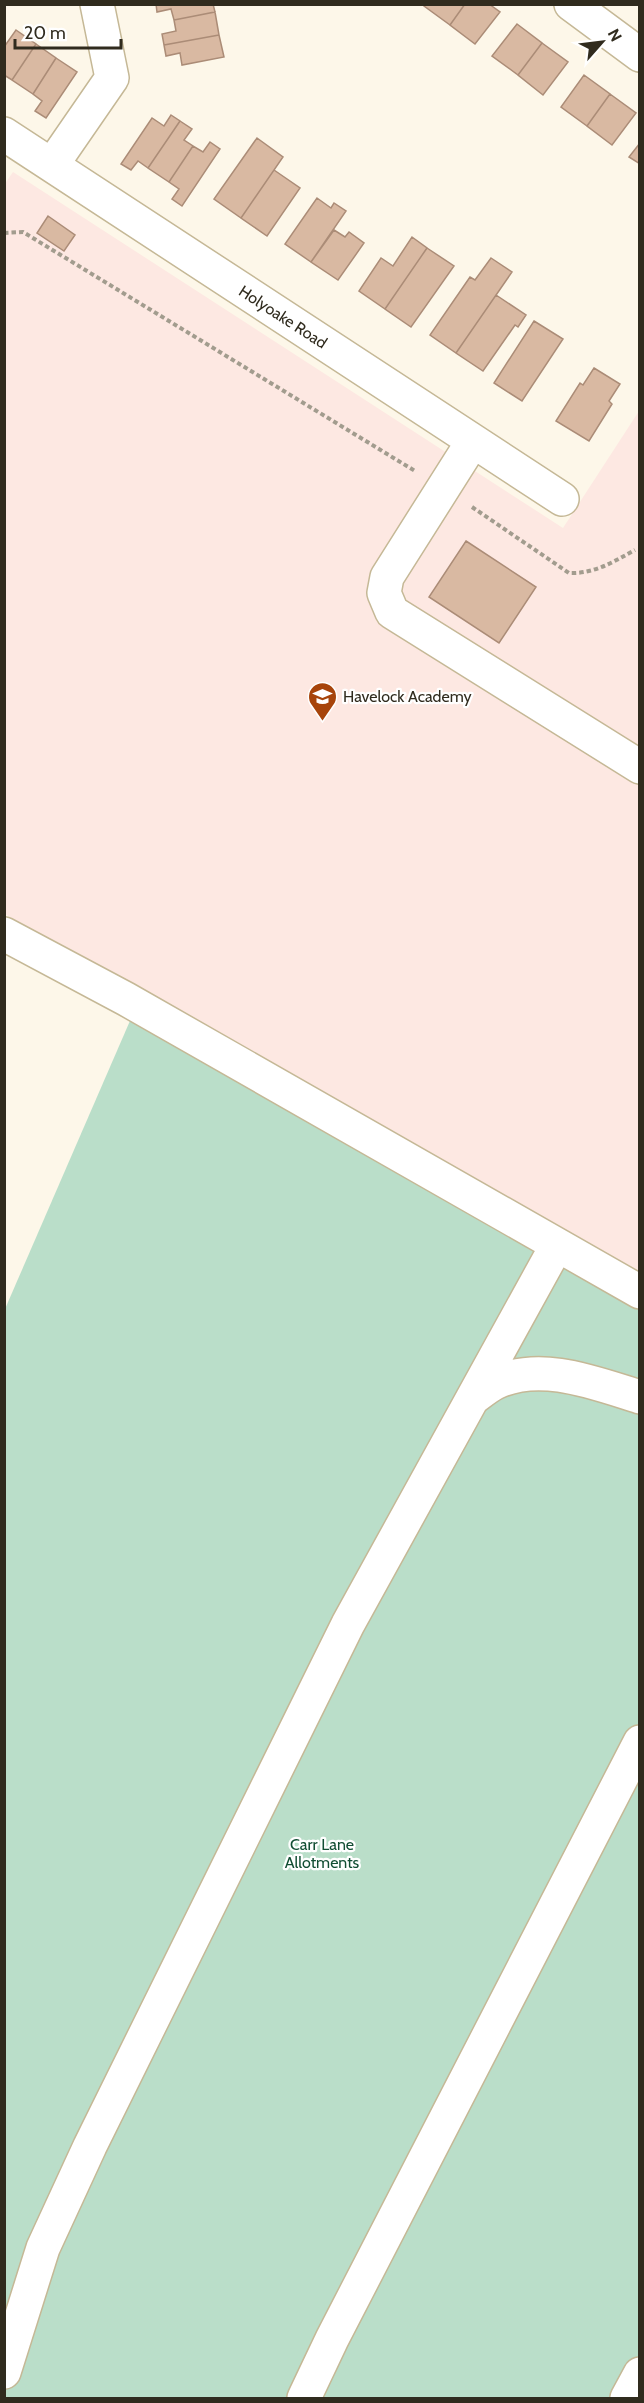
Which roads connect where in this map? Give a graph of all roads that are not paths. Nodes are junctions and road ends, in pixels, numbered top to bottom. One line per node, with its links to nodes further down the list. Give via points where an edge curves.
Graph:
1 (98, 4): 5 (street, via 112,78)
2 (571, 4): 3 (street)
3 (639, 55)
4 (4, 134): 5 (street, Holyoake Road)
5 (52, 165): 6 (street, Holyoake Road)
6 (473, 441): 7 (street, Holyoake Road); 8 (street, via 387,577 384,593 392,612)
7 (562, 499)
8 (639, 767)
9 (4, 934): 10 (street, via 126,999)
10 (557, 1245): 11 (street); 13 (street)
11 (639, 1292)
12 (639, 1397): 13 (street, via 577,1378 531,1374 496,1383)
13 (472, 1399): 15 (street, via 348,1624 90,2146 43,2248)
14 (639, 1742): 17 (street)
15 (4, 2372)
16 (639, 2374): 18 (street)
17 (304, 2398)
18 (627, 2398)

